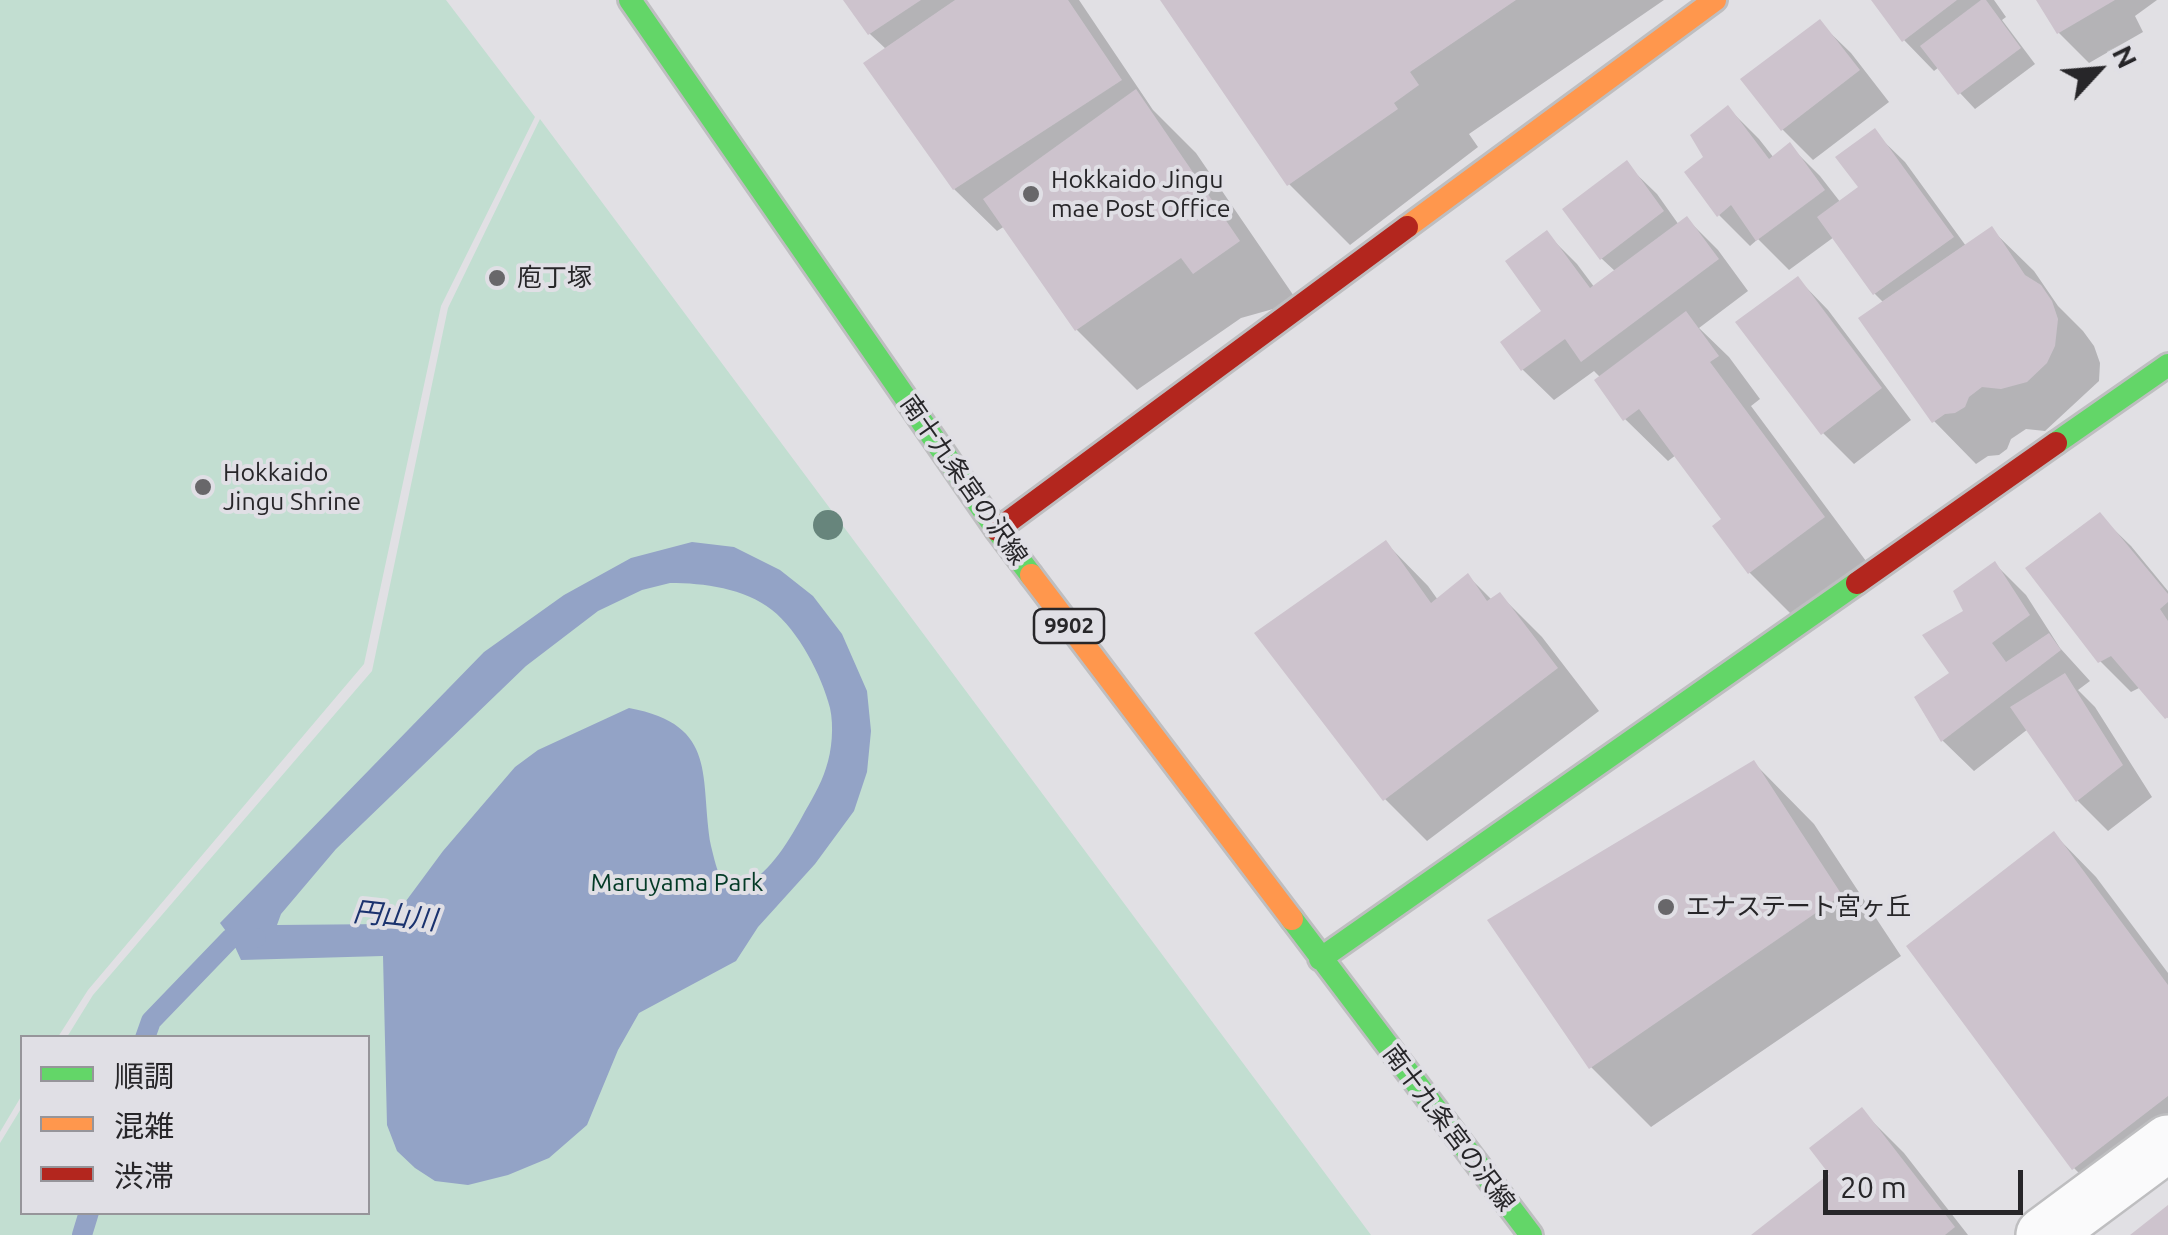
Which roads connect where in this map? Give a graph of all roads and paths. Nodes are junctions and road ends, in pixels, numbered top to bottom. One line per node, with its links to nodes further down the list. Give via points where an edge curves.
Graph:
1 (630, 0): 4 (street, 南十九条宮の沢線 / 9902)
2 (1715, 0): 4 (street)
3 (2168, 366): 5 (street)
4 (997, 530): 5 (street, 南十九条宮の沢線 / 9902)
5 (1320, 959): 7 (street, 南十九条宮の沢線 / 9902)
6 (2168, 1143): 8 (street)
7 (1531, 1235)
8 (2044, 1235)

